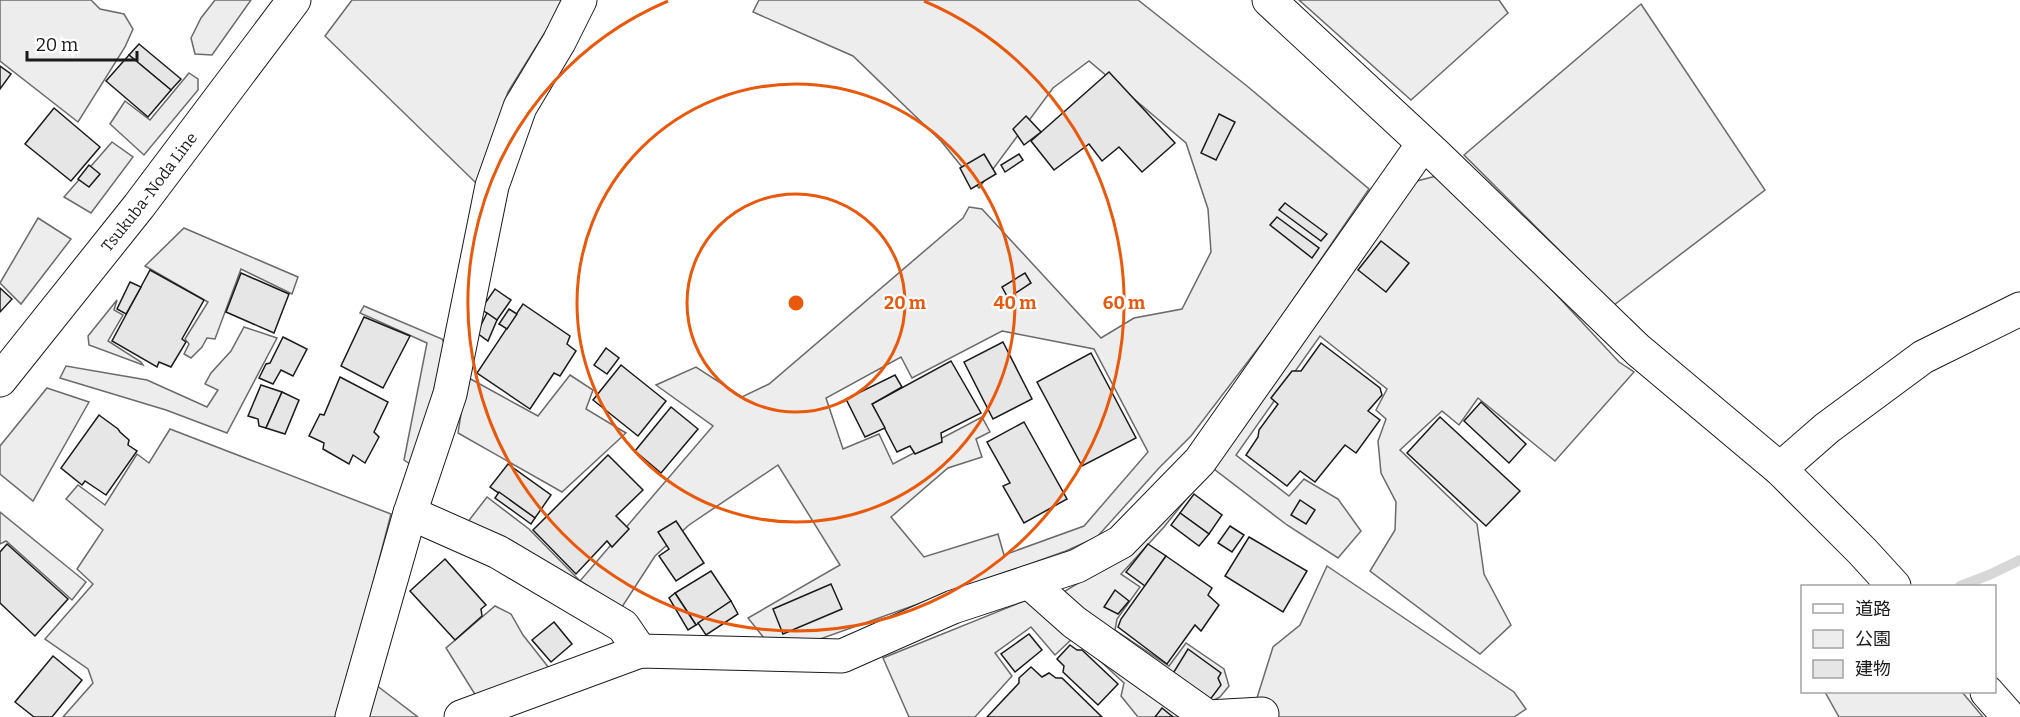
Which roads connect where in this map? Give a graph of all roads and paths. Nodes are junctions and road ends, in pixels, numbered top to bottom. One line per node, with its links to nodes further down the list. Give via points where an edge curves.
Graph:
1 (294, 0): 6 (street, Tsukuba-Noda Line, via 139,206)
2 (580, 0): 8 (street, via 520,107 492,186 450,394)
3 (1269, 0): 4 (street)
4 (1423, 144): 7 (street, via 1638,350); 9 (street, via 1200,461 1121,542 1077,566)
5 (2020, 309): 7 (street, via 1923,357 1827,428)
6 (0, 380)
7 (1780, 469): 10 (street)
8 (410, 513): 11 (street, via 498,552 624,626); 14 (street)
9 (1029, 582): 11 (street, via 953,607 842,656); 13 (street, via 1074,622 1209,717)
10 (1893, 585)
11 (640, 651): 15 (street)
12 (1988, 693): 16 (street)
13 (1262, 714)
14 (352, 717)
15 (461, 717)
16 (2010, 717)

